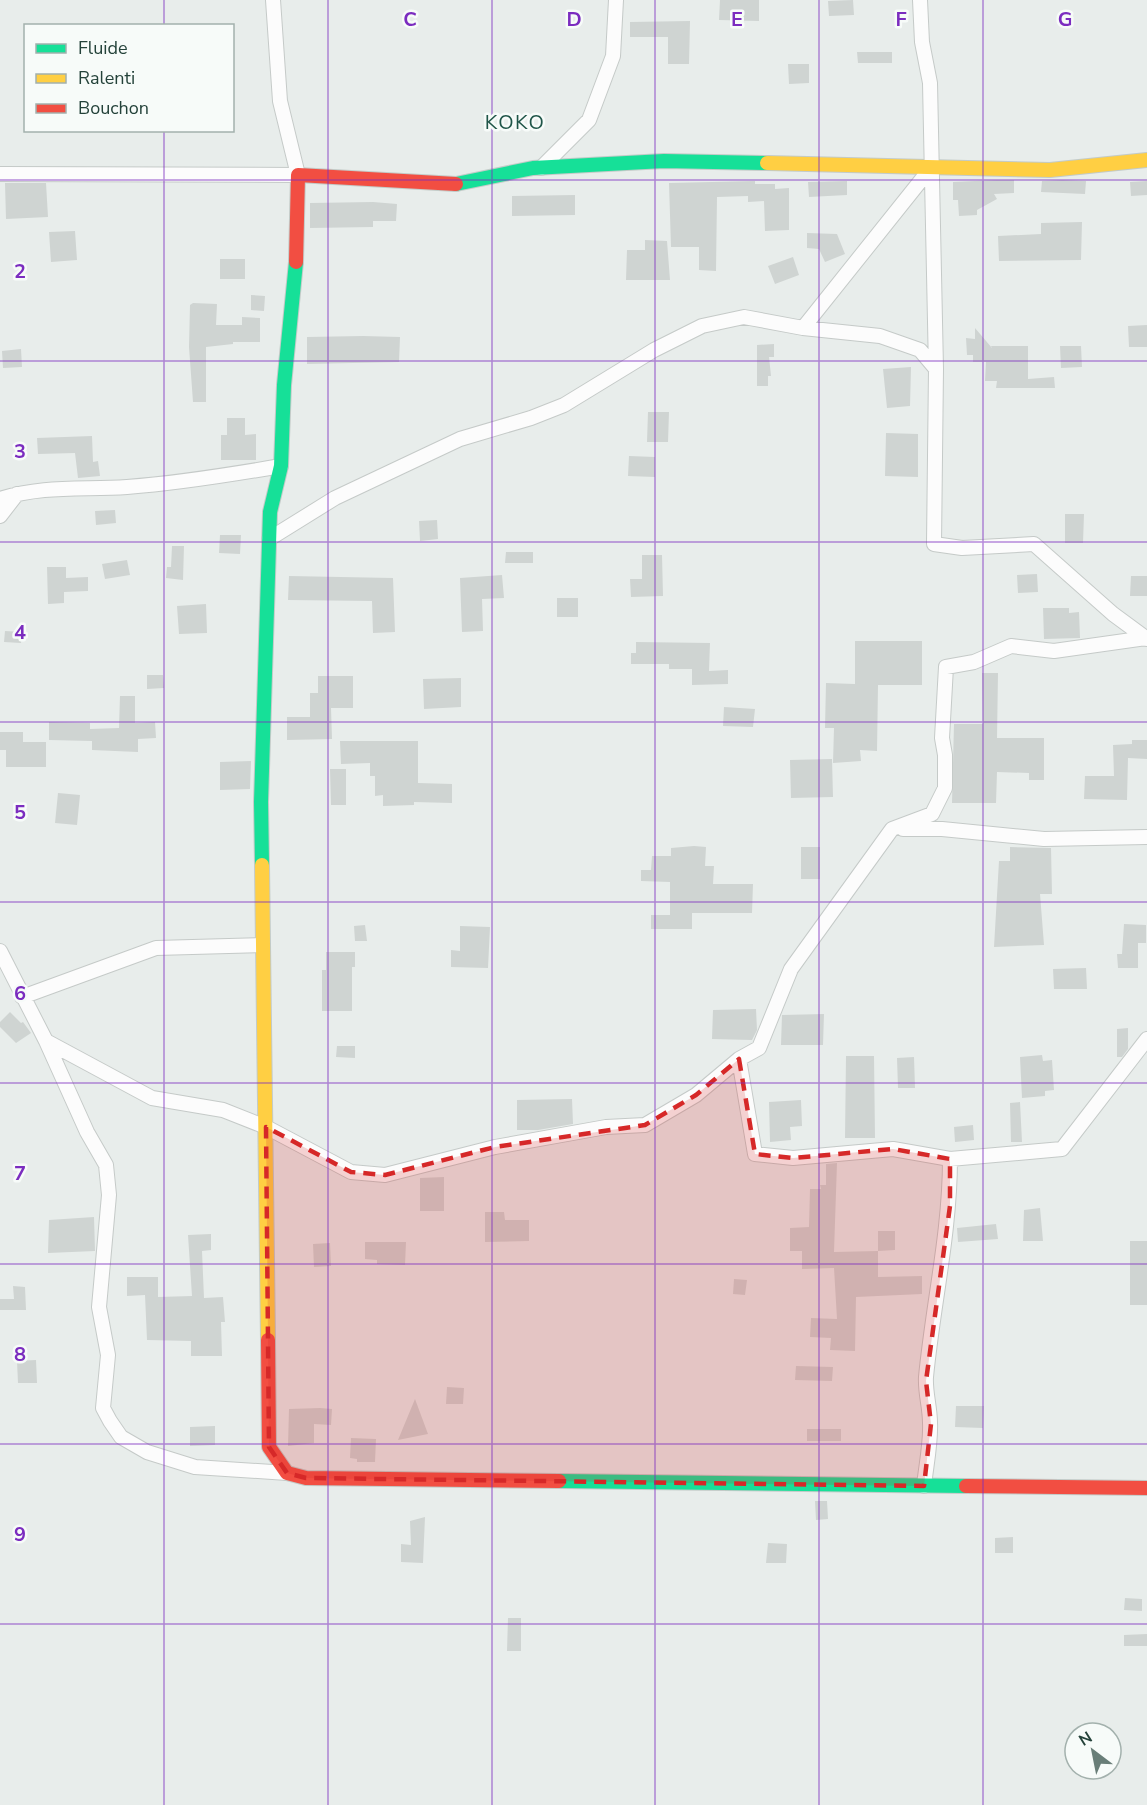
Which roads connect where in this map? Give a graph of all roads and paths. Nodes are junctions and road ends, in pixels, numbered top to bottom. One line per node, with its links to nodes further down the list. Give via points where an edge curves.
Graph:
1 (273, 0): 8 (street, via 280,101)
2 (616, 0): 5 (street, via 613,56 589,120)
3 (920, 0): 6 (street, via 922,42 930,83)
4 (1147, 160): 6 (street, via 1050,170)
5 (541, 168): 6 (street, via 664,161); 8 (street, via 460,184)
6 (930, 169): 9 (street); 10 (street)
7 (0, 174): 8 (street)
8 (297, 175): 11 (street, via 295,286 284,385)
9 (803, 328): 10 (street, via 880,336 920,350); 15 (street, via 744,317 702,327 654,350 564,405 460,439 335,498)
10 (936, 369): 16 (street, via 934,544 962,548 1034,544 1113,614)
11 (281, 466): 12 (street, via 186,483 50,488); 15 (street, via 270,512)
12 (17, 494): 13 (street); 14 (street)
13 (0, 499)
14 (0, 516)
15 (269, 539): 19 (street, via 261,802)
16 (1147, 638): 17 (street, via 1054,651 1011,646 974,662 946,667 942,738 945,788 932,814)
17 (892, 829): 18 (street, via 1044,838); 24 (street, via 791,969 759,1048)
18 (1147, 837)
19 (262, 945): 21 (street, via 156,948); 25 (street)
20 (0, 951): 21 (street)
21 (22, 997): 23 (street)
22 (1147, 1039): 26 (street, via 1062,1149)
23 (45, 1041): 25 (street, via 152,1098 223,1110); 27 (street, via 106,1166 109,1195 99,1307 108,1354 103,1408 110,1421 121,1437 147,1452 195,1467)
24 (739, 1059): 25 (street, via 696,1095 645,1125 606,1127 495,1147 385,1175 351,1172); 26 (street, via 755,1154 792,1158 893,1149)
25 (266, 1126): 27 (street, via 269,1447)
26 (950, 1159): 28 (street, via 950,1206 926,1381 930,1424)
27 (287, 1473): 28 (street, via 306,1478)
28 (924, 1486): 29 (street)
29 (1147, 1488)

